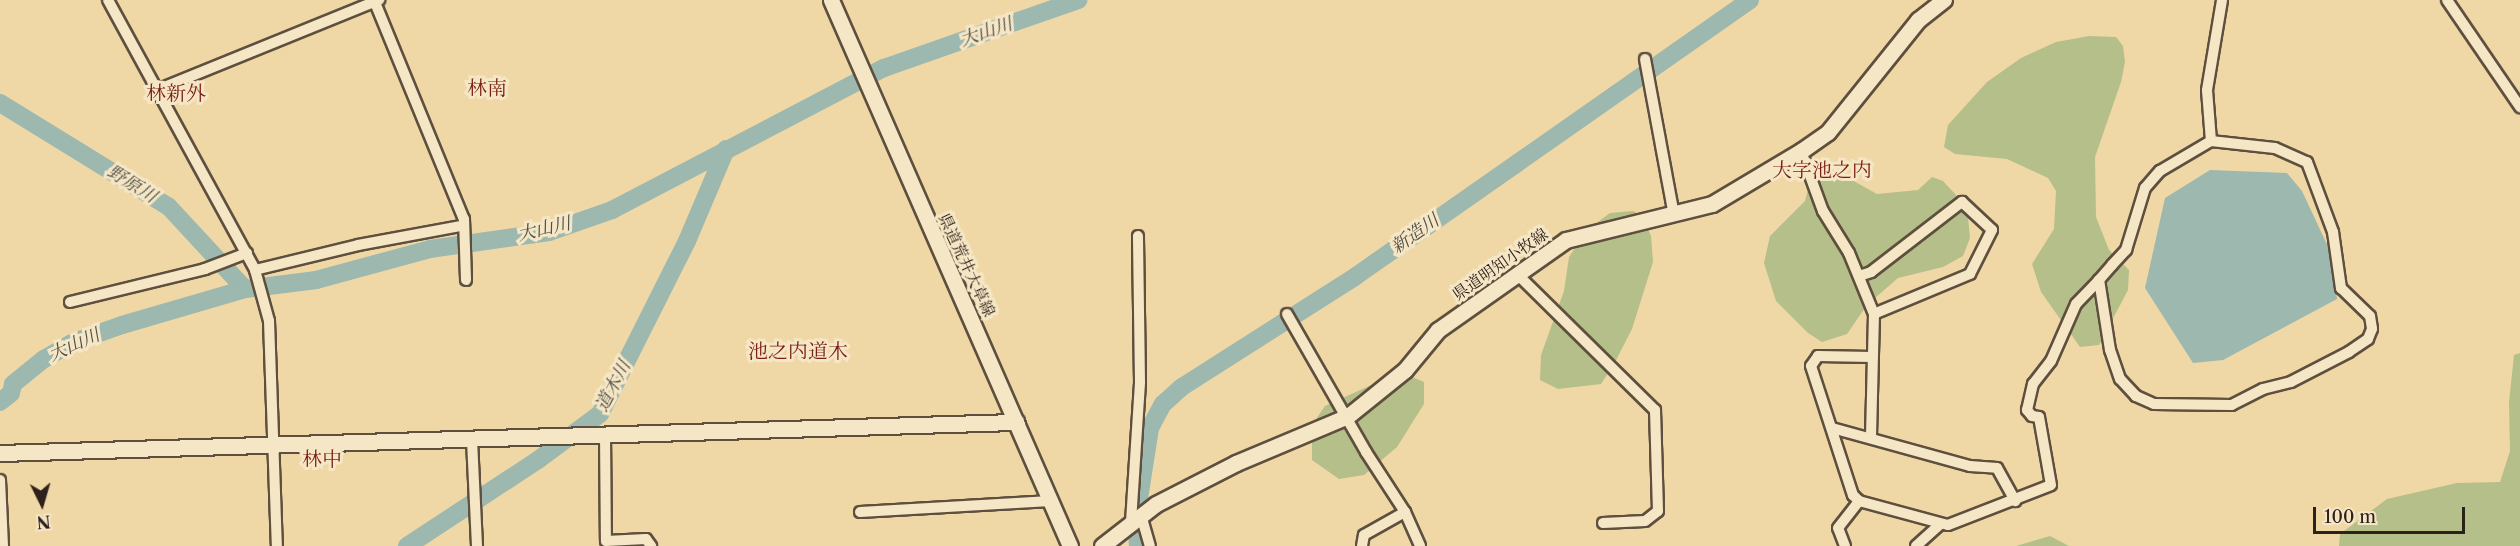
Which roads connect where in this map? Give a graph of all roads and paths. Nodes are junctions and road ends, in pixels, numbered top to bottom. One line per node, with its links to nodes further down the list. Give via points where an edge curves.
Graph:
1 (108, 0): 8 (street)
2 (831, 0): 26 (main road, 県道荒井大草線)
3 (1944, 0): 11 (main road, 県道明知小牧線, via 1918,20 1828,132)
4 (2223, 0): 10 (street, via 2207,90)
5 (2447, 0): 9 (street)
6 (376, 1): 8 (street); 13 (street, via 464,219)
7 (1645, 59): 12 (street)
8 (157, 90): 15 (street)
9 (2520, 107)
10 (2211, 141): 20 (street, via 2160,171 2145,188 2126,250); 20 (street, via 2275,148 2307,162 2336,243 2341,288 2373,323 2368,339 2291,382 2263,389 2232,405 2154,404 2136,396 2120,379 2110,350)
11 (1801, 151): 12 (main road, 県道明知小牧線, via 1712,204); 18 (street, via 1823,211)
12 (1674, 215): 17 (main road, 県道明知小牧線, via 1566,240)
13 (462, 228): 16 (street, via 377,241); 19 (street)
14 (1138, 236): 39 (street, via 1140,382)
15 (247, 253): 16 (street); 21 (street)
16 (255, 270): 31 (street, via 270,329)
17 (1518, 274): 25 (main road, 県道明知小牧線, via 1438,330 1405,370); 40 (street, via 1654,410 1658,511 1645,521)
18 (1859, 276): 23 (street); 23 (street, via 1871,272 1962,202 1992,230 1970,274)
19 (466, 280)
20 (2099, 280): 36 (street, via 2076,304 2051,361 2033,384 2027,410 2039,417 2051,484)
21 (70, 302)
22 (1287, 314): 25 (street)
23 (1874, 314): 24 (street)
24 (1872, 357): 27 (street, via 1818,357 1811,366); 29 (street)
25 (1348, 416): 38 (street); 39 (main road, 県道明知小牧線, via 1236,463)
26 (1017, 422): 28 (main road); 34 (main road, 県道荒井大草線)
27 (1832, 428): 29 (street); 35 (street, via 1853,495)
28 (598, 434): 30 (main road); 45 (street, via 606,541 646,539)
29 (1870, 437): 36 (street, via 1970,466 1997,468)
30 (472, 440): 31 (main road); 44 (street)
31 (273, 445): 32 (main road); 43 (street)
32 (0, 454)
33 (0, 480): 42 (street)
34 (1051, 501): 37 (street); 46 (main road, 県道荒井大草線)
35 (1859, 501): 41 (street); 51 (street, via 1838,528)
36 (2015, 501): 41 (street)
37 (860, 512)
38 (1405, 512): 49 (street, via 1364,535); 50 (street)
39 (1136, 518): 47 (main road, 県道明知小牧線); 48 (street)
40 (1603, 523)
41 (1939, 525): 52 (street)
42 (3, 546)
43 (277, 546)
44 (477, 546)
45 (651, 546)
46 (1070, 546)
47 (1101, 546)
48 (1150, 546)
49 (1362, 546)
50 (1420, 546)
51 (1845, 546)
52 (1916, 546)

